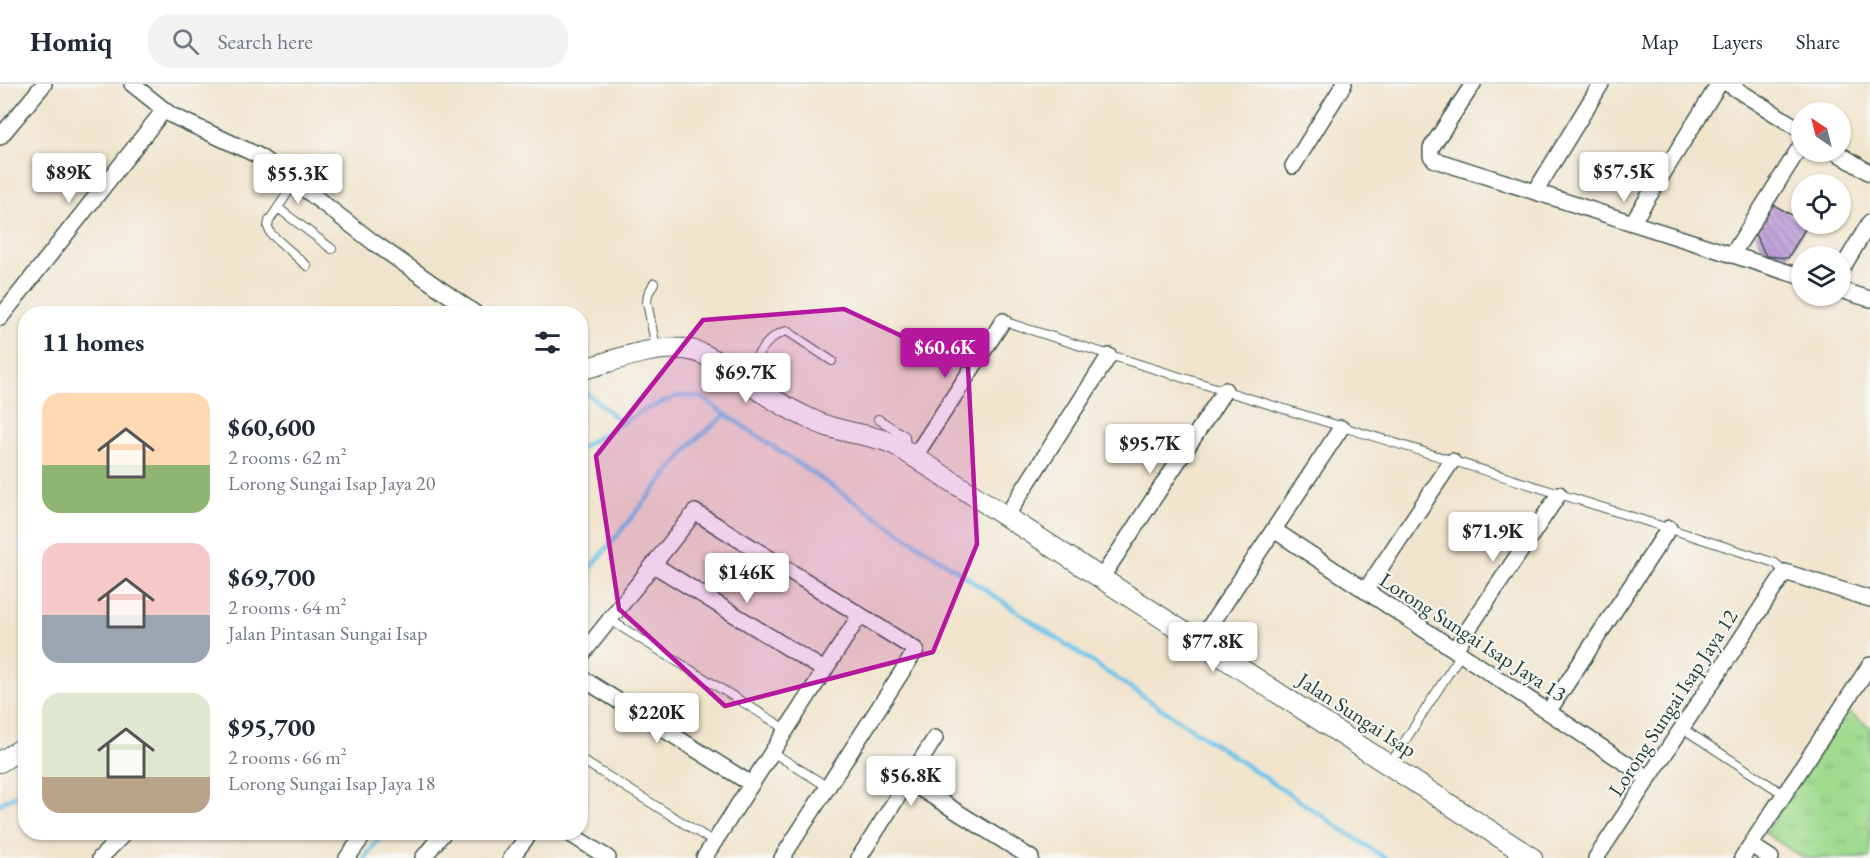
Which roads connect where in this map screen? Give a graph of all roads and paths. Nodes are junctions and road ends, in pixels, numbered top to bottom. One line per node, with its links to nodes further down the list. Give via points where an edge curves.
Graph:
1 (44, 84): 10 (street)
2 (132, 84): 8 (street)
3 (1344, 84): 13 (street)
4 (1473, 84): 16 (street, via 1431,148 1431,156)
5 (1601, 84): 16 (street)
6 (1719, 84): 19 (street)
7 (1728, 84): 9 (street)
8 (164, 110): 15 (street, via 257,155); 29 (street)
9 (1791, 124)
10 (0, 137)
11 (1791, 161): 22 (street)
12 (1851, 161): 14 (street)
13 (1293, 166)
14 (1870, 173)
15 (295, 182): 17 (lane); 28 (street)
16 (1535, 192): 19 (street)
17 (278, 208): 20 (lane); 23 (lane, via 269,221 271,234)
18 (1870, 222): 21 (street)
19 (1632, 223): 22 (street)
20 (332, 249)
21 (1851, 254)
22 (1732, 255): 24 (street)
23 (307, 266)
24 (1791, 274)
25 (654, 283): 31 (lane, via 647,302)
26 (1851, 293): 27 (street)
27 (1870, 299)
28 (465, 306)
29 (0, 318)
30 (1003, 321): 32 (lane); 39 (street)
31 (656, 351): 34 (street, Jalan Sungai Isap); 35 (street, Jalan Sungai Isap, via 699,352)
32 (1110, 356): 36 (lane); 42 (street)
33 (832, 361): 35 (lane, via 787,331 771,339)
34 (588, 368)
35 (742, 379): 39 (street, Jalan Sungai Isap, via 804,416 830,427 883,439)
36 (1225, 390): 38 (lane); 47 (street)
37 (878, 419): 39 (lane, via 904,436)
38 (1341, 428): 40 (lane); 44 (street)
39 (910, 453): 42 (street, Jalan Sungai Isap)
40 (1452, 461): 41 (lane); 48 (street)
41 (1559, 494): 43 (lane); 54 (street)
42 (1007, 515): 47 (street, Jalan Sungai Isap)
43 (1669, 528): 46 (lane, via 1775,563); 58 (street)
44 (1274, 530): 48 (street, Lorong Sungai Isap Jaya 13); 52 (street)
45 (654, 565): 50 (street, via 695,512); 51 (street); 56 (street)
46 (1785, 572): 49 (street); 59 (street, Lorong Sungai Isap Jaya 12)
47 (1102, 577): 52 (street, Jalan Sungai Isap)
48 (1365, 591): 54 (street, Lorong Sungai Isap Jaya 13)
49 (1870, 599)
50 (860, 615): 56 (street); 70 (street, via 916,650)
51 (610, 620): 53 (street); 60 (lane)
52 (1200, 641): 66 (street, Jalan Sungai Isap)
53 (588, 647)
54 (1458, 652): 58 (street, Lorong Sungai Isap Jaya 13); 66 (lane)
55 (1870, 665): 71 (street)
56 (824, 670): 60 (street)
57 (588, 682): 69 (street)
58 (1548, 712): 67 (street, Lorong Sungai Isap Jaya 13)
59 (1682, 728): 67 (street, Lorong Sungai Isap Jaya 12); 71 (lane)
60 (786, 729): 63 (street)
61 (935, 738): 68 (street)
62 (18, 751): 64 (street)
63 (772, 752): 69 (street); 70 (lane)
64 (0, 762)
65 (588, 764): 77 (lane)
66 (1389, 765): 88 (street, Jalan Sungai Isap)
67 (1648, 778): 89 (street, Lorong Sungai Isap Jaya 12)
68 (909, 781): 86 (street); 87 (street)
69 (751, 784): 77 (street)
70 (828, 787): 85 (street)
71 (1785, 795): 78 (street)
72 (118, 840): 79 (street)
73 (360, 840): 80 (street)
74 (438, 840): 81 (street)
75 (525, 840): 82 (street)
76 (580, 840): 83 (street)
77 (714, 842): 84 (street)
78 (1747, 852): 90 (street)
79 (100, 858)
80 (347, 858)
81 (423, 858)
82 (511, 858)
83 (608, 858)
84 (704, 858)
85 (782, 858)
86 (859, 858)
87 (1031, 858)
88 (1532, 858)
89 (1596, 858)
90 (1771, 858)

